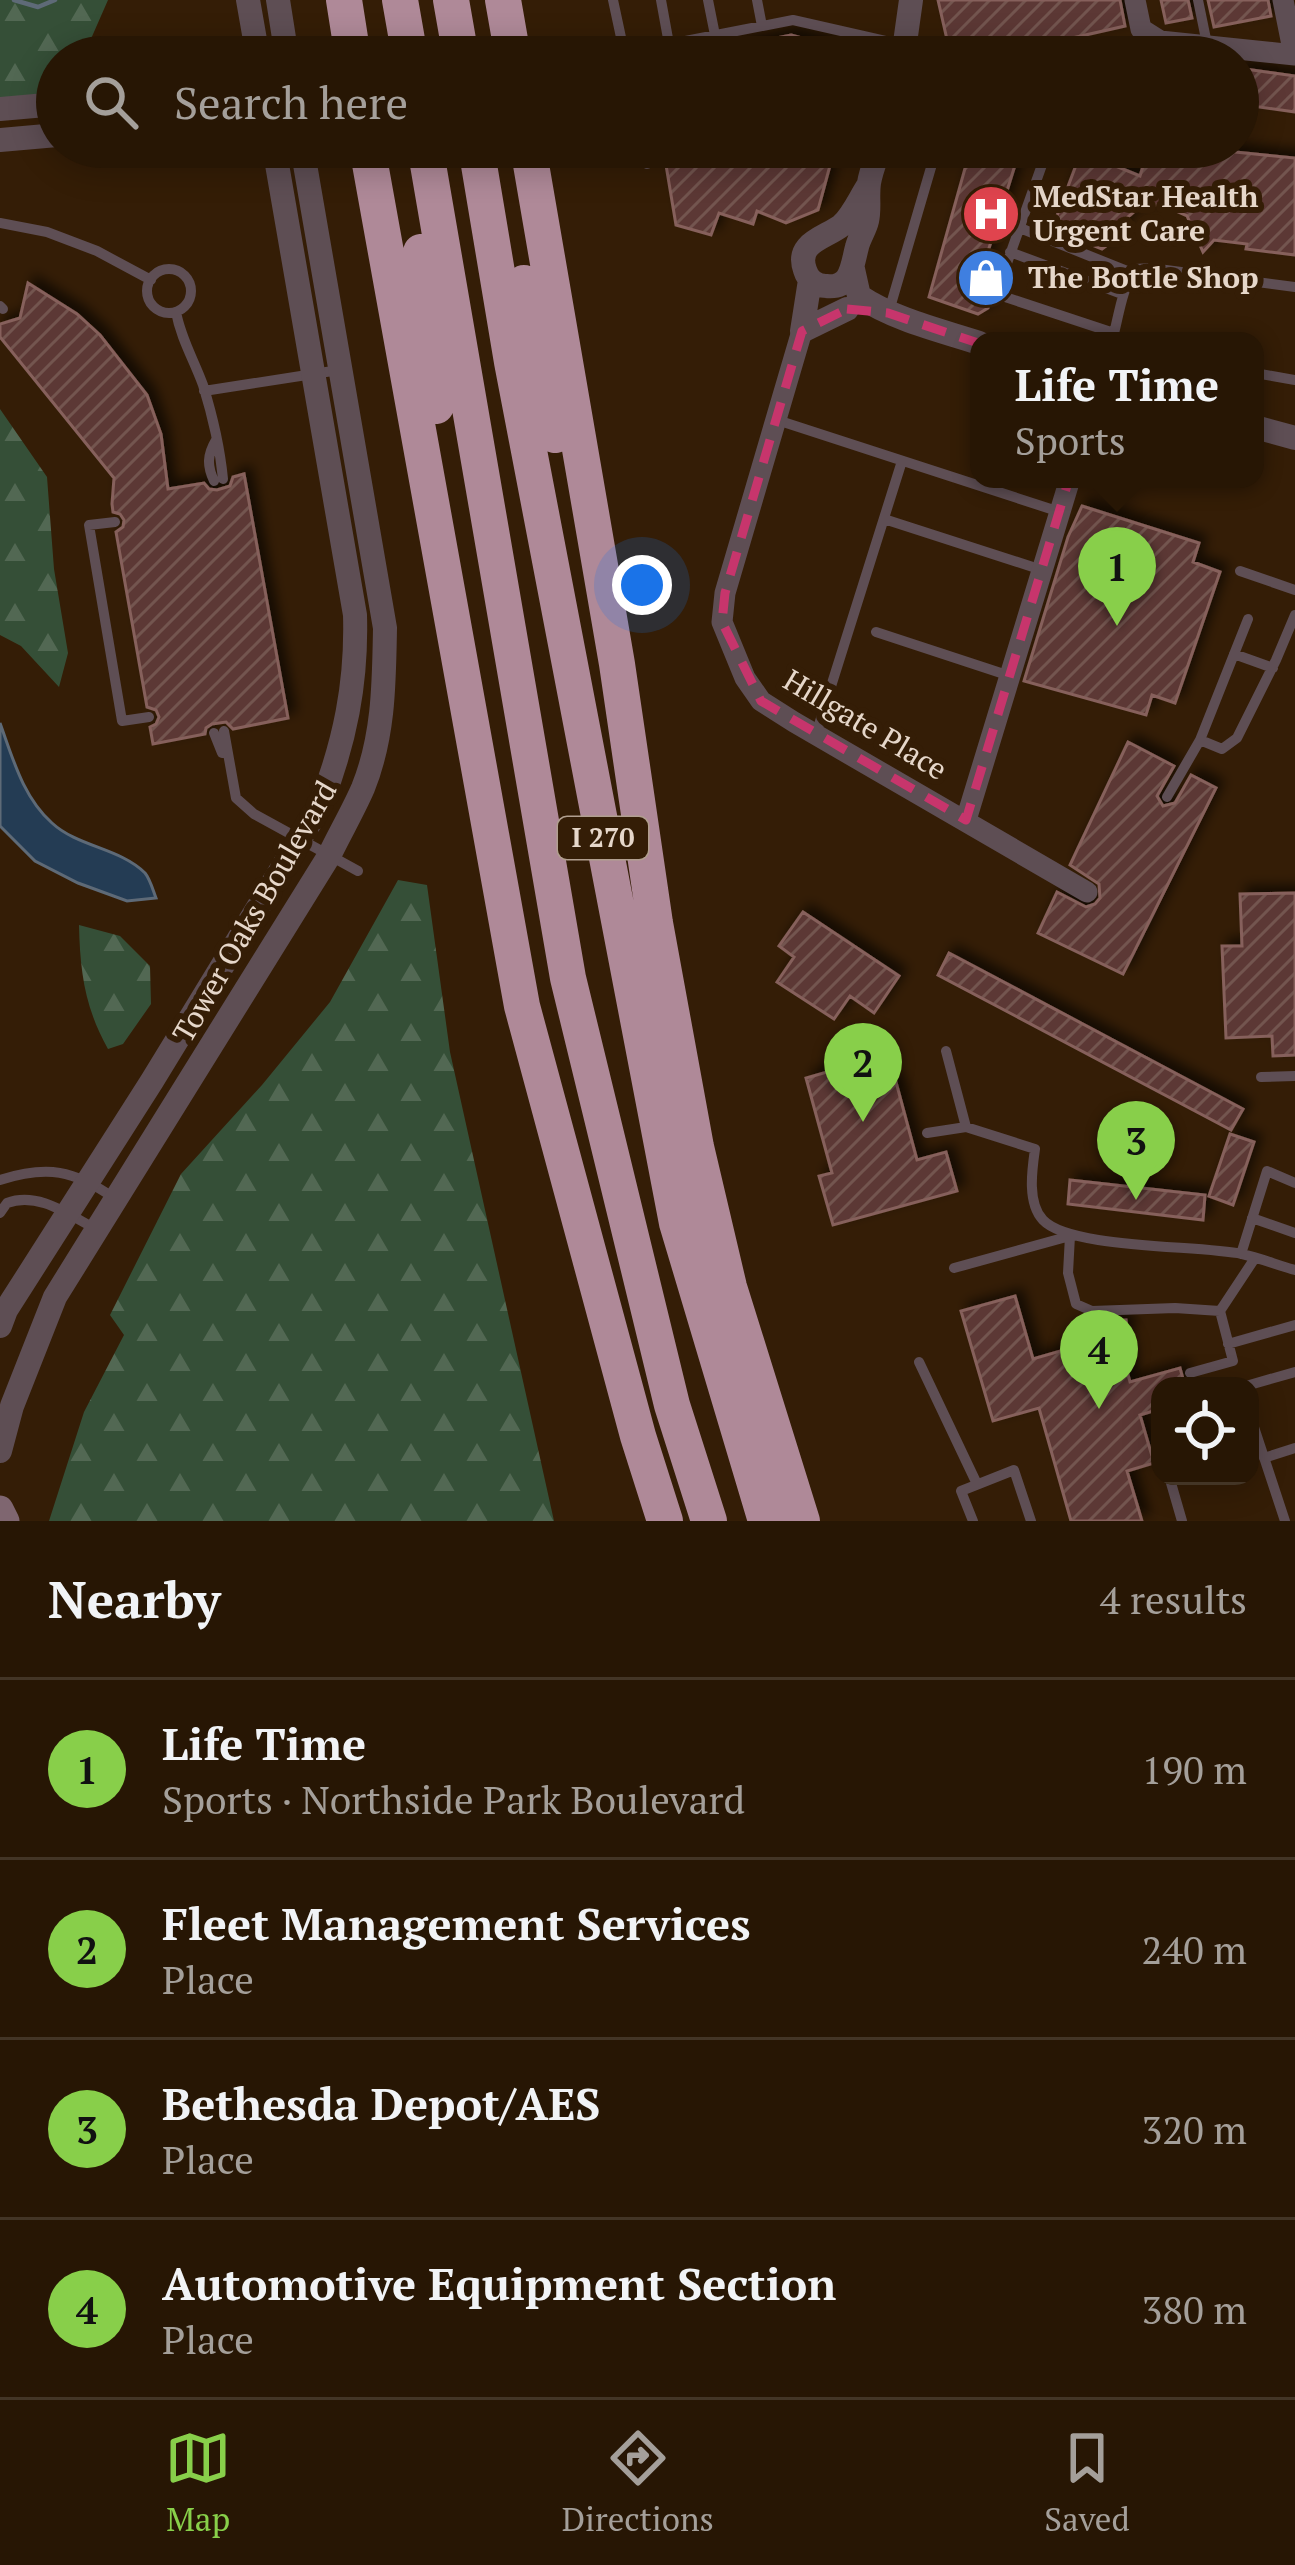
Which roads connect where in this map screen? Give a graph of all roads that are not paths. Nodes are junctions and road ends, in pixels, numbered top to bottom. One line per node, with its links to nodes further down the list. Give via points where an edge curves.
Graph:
1 (248, 0): 17 (street)
2 (278, 0): 18 (street)
3 (344, 0): 19 (highway)
4 (399, 0): 20 (highway)
5 (452, 0): 21 (highway)
6 (503, 0): 22 (highway)
7 (613, 0): 23 (lane)
8 (661, 0): 24 (lane)
9 (708, 0): 16 (lane)
10 (757, 0): 15 (lane)
11 (911, 0): 27 (street)
12 (1135, 0): 28 (street, via 1141,29)
13 (1198, 0): 29 (lane)
14 (1283, 0): 31 (street)
15 (762, 26): 16 (lane); 26 (lane, via 804,21)
16 (715, 35): 25 (lane)
17 (254, 36)
18 (284, 36)
19 (350, 36)
20 (403, 36)
21 (458, 36)
22 (509, 36)
23 (620, 36)
24 (668, 36)
25 (710, 36)
26 (854, 36)
27 (907, 36)
28 (1153, 36)
29 (1206, 36)
30 (1259, 51): 31 (street)
31 (1295, 55)
32 (36, 106): 33 (street)
33 (0, 109)
34 (36, 136): 35 (street)
35 (0, 140)
36 (278, 168): 66 (street, Tower Oaks Boulevard)
37 (305, 168): 65 (street, Tower Oaks Boulevard)
38 (372, 168): 88 (highway)
39 (414, 168): 88 (highway)
40 (429, 168): 140 (highway, I 270, via 568,978 672,1405)
41 (480, 168): 141 (highway, I 270, via 677,1223)
42 (503, 168): 89 (highway, via 580,547)
43 (532, 168): 89 (highway, I 270)
44 (874, 168): 47 (street)
45 (931, 168): 60 (lane)
46 (1040, 168): 49 (lane)
47 (868, 186): 50 (street); 52 (street)
48 (0, 223): 54 (lane, via 47,232)
49 (1019, 228): 51 (lane); 53 (lane)
50 (826, 236): 52 (street, via 848,244); 55 (street, via 804,255 805,271)
51 (1010, 252): 57 (lane); 62 (lane, via 995,294)
52 (854, 264): 55 (street, via 842,283); 60 (street, via 859,296)
53 (1132, 273): 56 (lane, via 1151,268); 57 (lane)
54 (151, 280): 59 (lane, via 151,304); 59 (lane, via 165,270 188,279 190,300)
55 (818, 283): 58 (street); 61 (street)
56 (1295, 287)
57 (1122, 294): 63 (lane)
58 (847, 309): 60 (street); 61 (street)
59 (176, 313): 69 (lane)
60 (888, 313): 64 (street)
61 (802, 331): 70 (street, Hillgate Place)
62 (1099, 332)
63 (1115, 332)
64 (970, 340)
65 (339, 370): 66 (lane); 99 (street, Tower Oaks Boulevard, via 385,628 384,700 363,788)
66 (313, 374): 69 (lane); 98 (street, Tower Oaks Boulevard, via 356,640 339,756)
67 (1264, 375): 68 (lane)
68 (1295, 380)
69 (204, 391): 74 (lane, via 216,440 209,470)
70 (776, 420): 73 (lane); 94 (street, Hillgate Place, via 722,622 761,701)
71 (1264, 429): 72 (street)
72 (1295, 438)
73 (902, 460): 75 (lane); 79 (lane)
74 (218, 480)
75 (970, 482)
76 (987, 488): 78 (lane)
77 (1067, 488): 78 (street)
78 (1060, 512): 81 (street)
79 (884, 519): 81 (lane); 94 (lane)
80 (115, 522): 92 (lane, via 88,525 118,699 122,721)
81 (1042, 570): 91 (street)
82 (1240, 571): 83 (lane)
83 (1295, 590)
84 (1295, 615): 90 (lane)
85 (1248, 620): 87 (lane)
86 (876, 632): 91 (lane)
87 (1234, 653): 90 (lane); 95 (lane)
88 (459, 657): 139 (highway, via 522,1006)
89 (617, 664): 142 (highway, I 270, via 696,1147 728,1287)
90 (1273, 668): 95 (lane, via 1238,738 1222,749)
91 (1010, 676): 97 (street)
92 (149, 717)
93 (219, 732): 98 (lane, via 236,798)
94 (816, 734): 97 (street, Hillgate Place)
95 (1200, 740): 96 (lane)
96 (1167, 797)
97 (966, 820): 101 (street, Hillgate Place)
98 (299, 839): 99 (lane); 108 (street, Tower Oaks Boulevard)
99 (329, 856): 100 (lane); 110 (street, Tower Oaks Boulevard)
100 (358, 871)
101 (1087, 892)
102 (946, 1051): 105 (lane)
103 (1295, 1076): 104 (lane)
104 (1261, 1077)
105 (966, 1127): 106 (lane); 116 (lane, via 1034,1149 1033,1199 1042,1220)
106 (927, 1133)
107 (0, 1180): 108 (lane, via 25,1172)
108 (88, 1180): 110 (lane); 112 (street, Tower Oaks Boulevard)
109 (1295, 1183): 113 (lane, via 1267,1171)
110 (117, 1200): 114 (street, Tower Oaks Boulevard)
111 (0, 1213): 112 (lane, via 28,1198)
112 (66, 1214): 114 (lane); 123 (street, Tower Oaks Boulevard)
113 (1252, 1218): 115 (lane); 117 (lane)
114 (98, 1230): 133 (street, Tower Oaks Boulevard, via 55,1298)
115 (1295, 1233)
116 (1070, 1236): 117 (lane); 119 (lane); 121 (lane, via 1076,1304 1092,1311)
117 (1241, 1254): 118 (lane)
118 (1255, 1258): 120 (lane); 121 (lane)
119 (954, 1268)
120 (1295, 1270)
121 (1220, 1311): 124 (lane)
122 (1295, 1324): 124 (lane)
123 (0, 1326)
124 (1228, 1344): 125 (lane)
125 (1233, 1361): 128 (lane); 129 (lane)
126 (919, 1362): 135 (lane)
127 (1295, 1372): 130 (lane)
128 (1190, 1373)
129 (1239, 1377)
130 (1259, 1382)
131 (1259, 1443): 134 (lane)
132 (1295, 1448): 134 (lane)
133 (0, 1451)
134 (1264, 1458): 146 (lane)
135 (977, 1484): 143 (lane, via 961,1491); 144 (lane, via 1014,1470)
136 (1172, 1485): 145 (lane)
137 (0, 1508): 138 (main road)
138 (6, 1521)
139 (665, 1521)
140 (710, 1521)
141 (766, 1521)
142 (802, 1521)
143 (973, 1521)
144 (1031, 1521)
145 (1182, 1521)
146 (1285, 1521)

